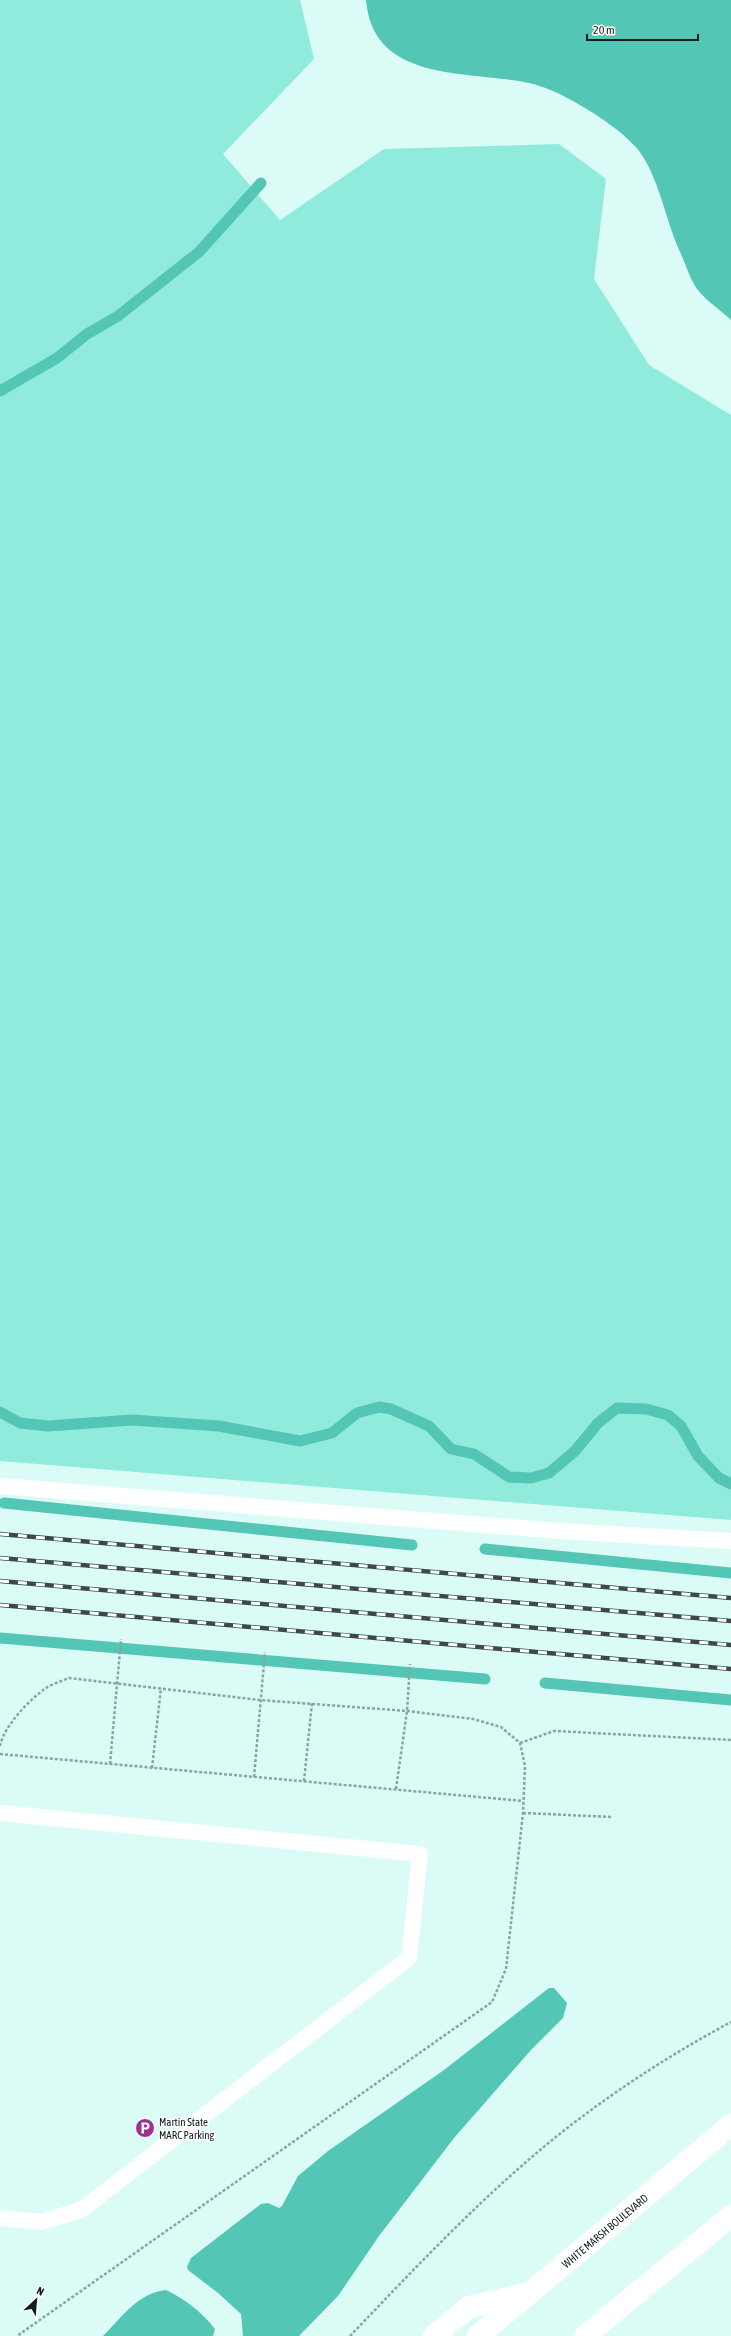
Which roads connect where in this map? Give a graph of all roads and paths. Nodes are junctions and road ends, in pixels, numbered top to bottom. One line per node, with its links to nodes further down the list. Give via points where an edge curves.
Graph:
1 (0, 1486): 2 (lane, via 560,1531)
2 (731, 1541)
3 (121, 1639): 6 (path)
4 (265, 1652): 8 (path)
5 (410, 1664): 10 (path)
6 (118, 1684): 7 (path); 13 (path, via 69,1678 47,1688 26,1705 2,1739); 15 (path)
7 (161, 1688): 8 (path); 16 (path)
8 (260, 1700): 9 (path); 17 (path)
9 (312, 1704): 10 (path); 18 (path)
10 (407, 1711): 12 (path, via 473,1719 501,1727); 19 (path)
11 (731, 1740): 12 (path, via 554,1731)
12 (520, 1743): 20 (path, via 526,1766)
13 (0, 1746)
14 (0, 1754): 15 (path)
15 (110, 1764): 16 (path)
16 (152, 1768): 17 (path)
17 (254, 1777): 18 (path)
18 (304, 1781): 19 (path)
19 (396, 1789): 20 (path)
20 (524, 1800): 22 (path)
21 (0, 1813): 27 (lane, via 420,1854 409,1958 81,2210 41,2222)
22 (523, 1813): 23 (path); 29 (path, via 506,1969 492,2002)
23 (612, 1817)
24 (731, 2022): 30 (path, via 680,2050 570,2126 525,2164 428,2255)
25 (731, 2125): 28 (main road, WHITE MARSH BOULEVARD)
26 (731, 2216): 33 (main road)
27 (0, 2218)
28 (530, 2293): 31 (main road, via 470,2307); 32 (main road, WHITE MARSH BOULEVARD)
29 (17, 2336)
30 (350, 2336)
31 (434, 2336)
32 (478, 2336)
33 (584, 2336)

